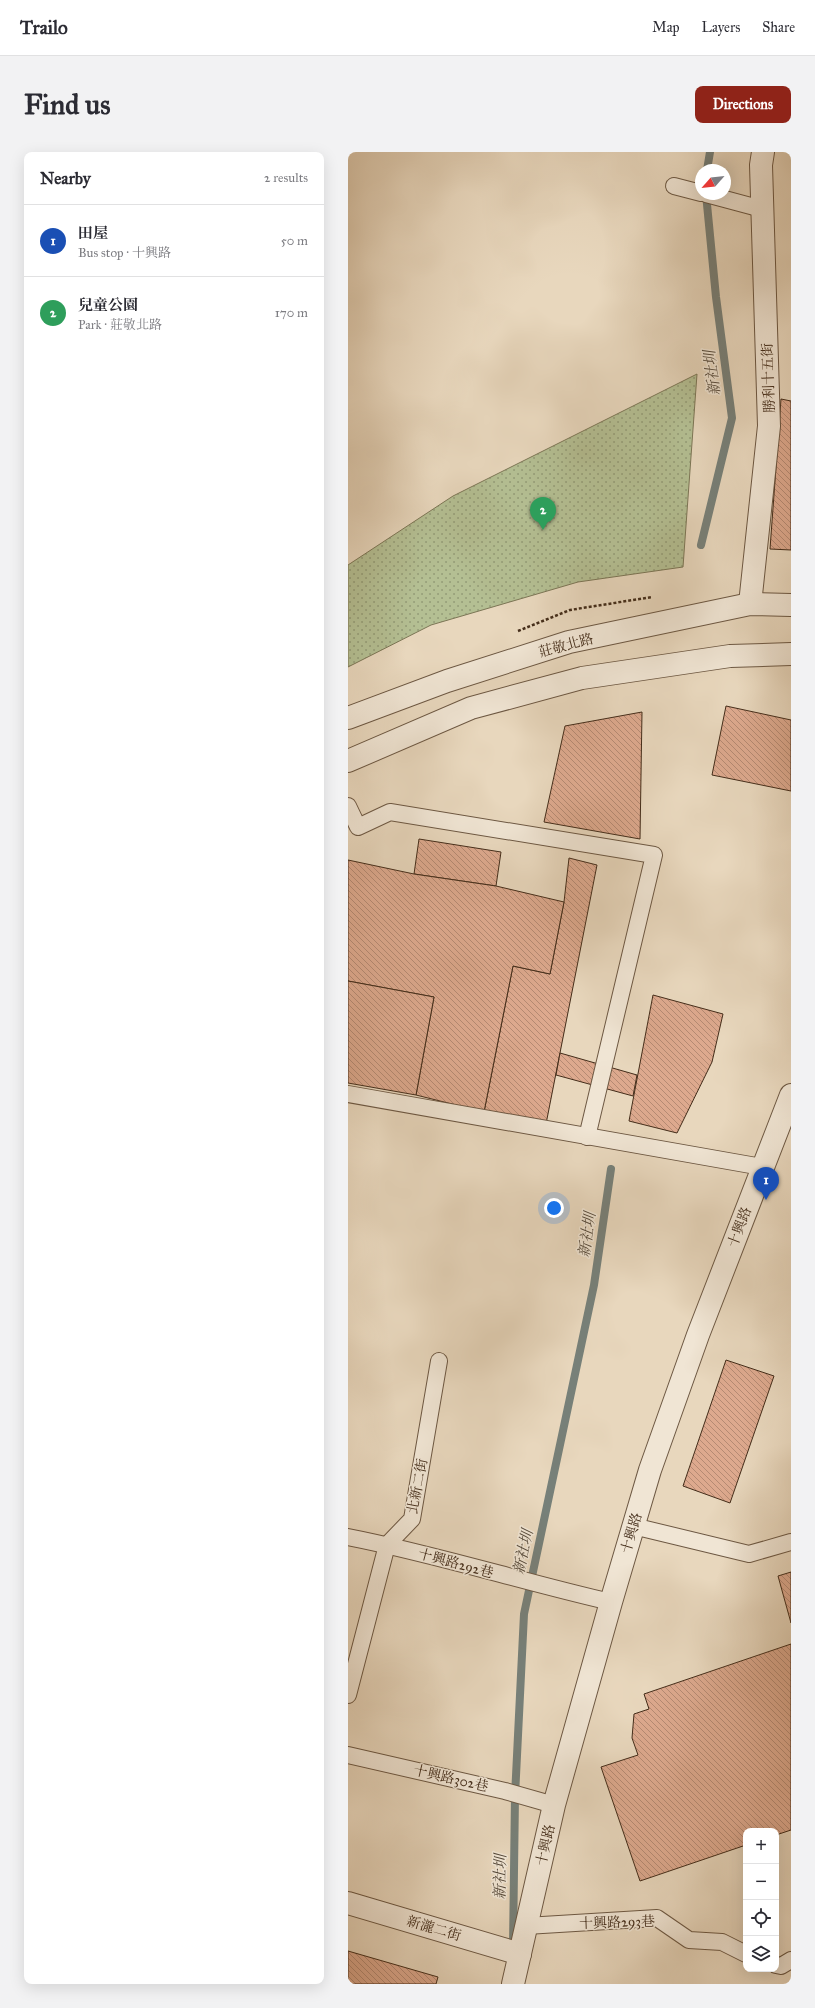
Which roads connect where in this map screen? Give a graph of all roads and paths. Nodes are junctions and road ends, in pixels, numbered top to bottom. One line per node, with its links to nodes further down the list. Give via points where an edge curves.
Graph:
1 (763, 152): 5 (street, 勝利十五街)
2 (674, 186): 3 (lane)
3 (695, 191)
4 (728, 200): 5 (lane)
5 (762, 209): 6 (street, 勝利十五街, via 769,426)
6 (750, 604): 7 (street, 莊敬北路); 9 (street, 莊敬北路, via 570,642 447,681)
7 (791, 605)
8 (791, 654): 10 (street, via 730,656 582,678 471,708)
9 (348, 718)
10 (348, 761)
11 (348, 806): 14 (lane, via 358,827 390,812 654,855)
12 (348, 1094): 14 (lane)
13 (791, 1094): 15 (street, 十興路)
14 (587, 1137): 15 (lane)
15 (762, 1167): 17 (street, 十興路, via 693,1350)
16 (439, 1361): 20 (lane, 北新二街, via 412,1519)
17 (633, 1526): 19 (lane, via 748,1554); 21 (street, 十興路)
18 (348, 1537): 20 (lane, 十興路292巷)
19 (791, 1542)
20 (387, 1545): 21 (lane, 十興路292巷); 22 (lane, 北新二街)
21 (610, 1602): 24 (street, 十興路)
22 (348, 1695)
23 (348, 1755): 24 (lane, 十興路302巷, via 505,1791)
24 (554, 1805): 26 (street, 十興路)
25 (348, 1903): 28 (street, 新瀧二街)
26 (526, 1926): 27 (lane, 十興路293巷, via 657,1918 689,1940 722,1942); 28 (street, 十興路)
27 (743, 1952)
28 (520, 1954): 31 (street, 十興路)
29 (791, 1960): 30 (lane)
30 (779, 1966)
31 (513, 1984)

